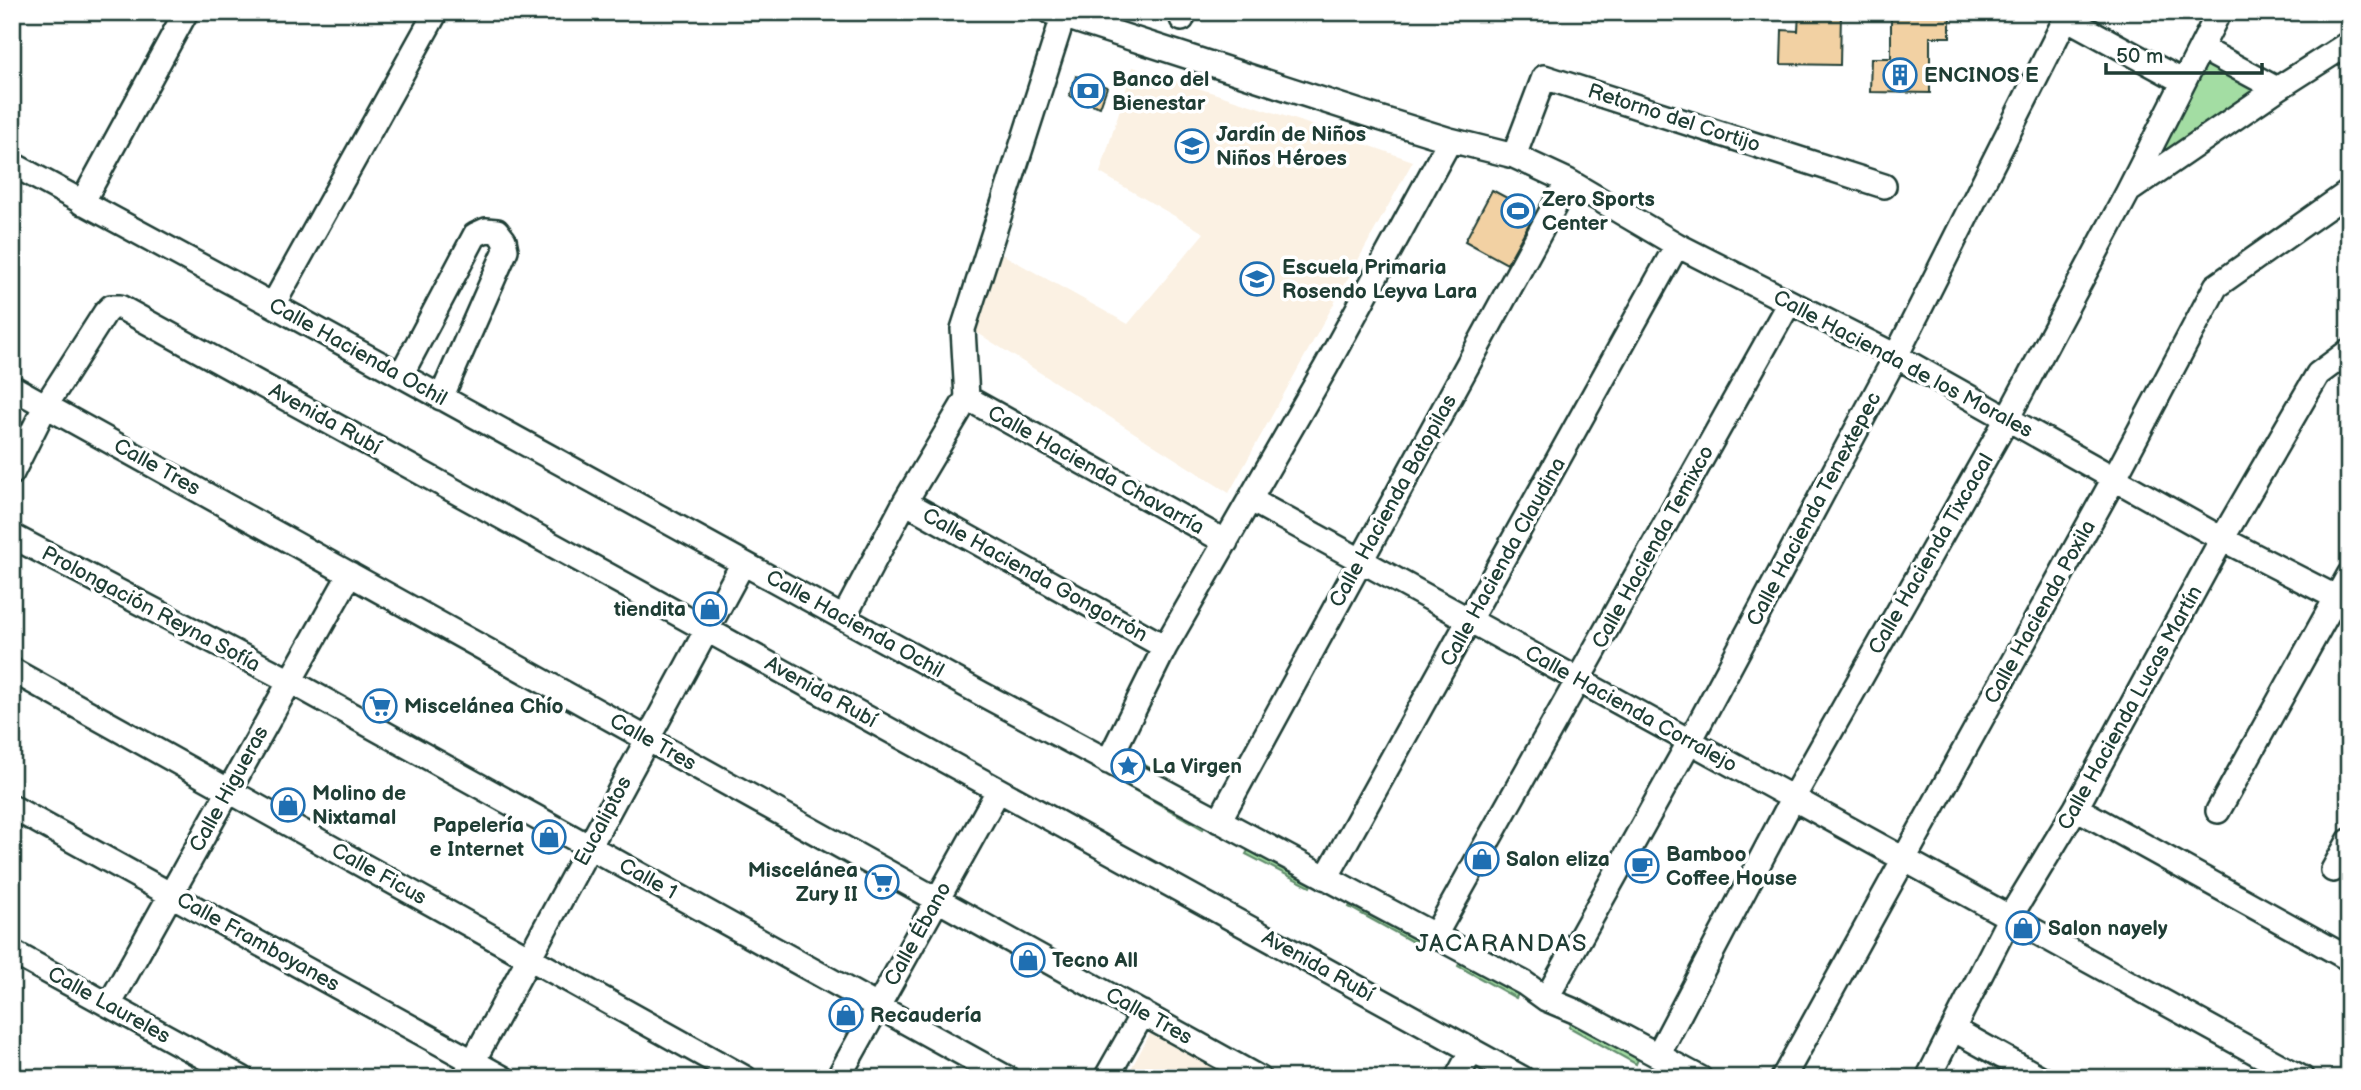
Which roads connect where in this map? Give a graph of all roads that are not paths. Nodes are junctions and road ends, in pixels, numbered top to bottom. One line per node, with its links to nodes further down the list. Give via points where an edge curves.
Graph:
1 (186, 12): 17 (street)
2 (436, 12): 20 (street)
3 (2219, 12): 7 (street, Calle Hacienda Tixcacal)
4 (1056, 14): 10 (street, Calle Hacienda de los Morales); 26 (street, via 963,329)
5 (2067, 15): 8 (street); 22 (street, Calle Hacienda Tenextepec)
6 (2349, 43): 9 (street)
7 (2201, 48): 8 (street, Calle Hacienda Tixcacal); 9 (street)
8 (2182, 81): 15 (street, Calle Hacienda Tixcacal)
9 (2277, 89): 15 (street)
10 (1450, 140): 11 (street, Calle Hacienda de los Morales); 31 (street)
11 (1514, 156): 13 (street, Calle Hacienda de los Morales); 14 (street, Retorno del Cortijo, via 1544,77)
12 (12, 164): 17 (street, Calle Hacienda Ochil)
13 (1568, 181): 18 (street, Calle Hacienda de los Morales); 36 (street, Calle Hacienda Batopilas)
14 (1884, 186)
15 (2127, 192): 28 (street, Calle Hacienda Tixcacal)
16 (2349, 192): 30 (street, Calle Hacienda Poxila, via 2216,286)
17 (82, 203): 20 (street, Calle Hacienda Ochil)
18 (1677, 245): 19 (street, Calle Hacienda de los Morales); 42 (street, Calle Hacienda Claudina)
19 (1789, 303): 22 (street, Calle Hacienda de los Morales); 46 (street, Calle Hacienda Temixco)
20 (273, 305): 23 (street, Calle Hacienda Ochil)
21 (2349, 351): 34 (street, Calle Hacienda Lucas Martín, via 2318,374)
22 (1896, 356): 28 (street, Calle Hacienda de los Morales); 49 (street, Calle Hacienda Tenextepec)
23 (401, 375): 25 (street, Calle Hacienda Ochil); 25 (street, via 475,235 497,231 506,250)
24 (12, 387): 27 (street, Calle Tres)
25 (441, 398): 37 (street, Calle Hacienda Ochil)
26 (967, 398): 32 (street); 35 (street, Calle Hacienda Chavarría)
27 (46, 405): 29 (street); 38 (street, Calle Tres); 43 (street, Avenida Rubí, via 105,313 120,307)
28 (2007, 419): 30 (street, Calle Hacienda de los Morales); 53 (street, Calle Hacienda Tixcacal)
29 (12, 473)
30 (2115, 477): 34 (street, Calle Hacienda de los Morales); 60 (street, Calle Hacienda Poxila)
31 (1251, 500): 35 (street); 36 (street, Calle Hacienda Corralejo)
32 (905, 502): 41 (street); 44 (street, Calle Hacienda Gongorrón)
33 (12, 536): 47 (street, Prolongación Reyna Sofía)
34 (2222, 539): 40 (street, Calle Hacienda de los Morales); 55 (street, Calle Hacienda Lucas Martín)
35 (1226, 542): 44 (street)
36 (1360, 560): 42 (street, Calle Hacienda Corralejo); 57 (street, Calle Hacienda Batopilas)
37 (743, 563): 41 (street, Calle Hacienda Ochil); 43 (street, Eucaliptos)
38 (350, 574): 47 (street, Calle Higueras); 48 (street, Calle Tres)
39 (2349, 575): 40 (street)
40 (2342, 601): 56 (street)
41 (844, 617): 50 (street, Calle Hacienda Ochil)
42 (1471, 621): 46 (street, Calle Hacienda Corralejo); 62 (street, Calle Hacienda Claudina)
43 (708, 628): 48 (street, Eucaliptos); 52 (street, Avenida Rubí)
44 (1166, 647): 50 (street)
45 (12, 670): 51 (street, Calle Ficus)
46 (1579, 680): 49 (street, Calle Hacienda Corralejo); 66 (street, Calle Hacienda Temixco)
47 (290, 681): 51 (street, Calle Higueras); 59 (street, Calle 1)
48 (648, 739): 59 (street, Eucaliptos); 64 (street, Calle Tres)
49 (1690, 741): 53 (street, Calle Hacienda Corralejo); 70 (street, Calle Hacienda Tenextepec)
50 (1108, 762): 57 (street, Calle Hacienda Ochil)
51 (229, 790): 63 (street, Calle Higueras); 68 (street, Calle Ficus)
52 (998, 791): 64 (street, Calle Ébano); 75 (street, Avenida Rubí)
53 (1793, 798): 60 (street, Calle Hacienda Corralejo); 76 (street, Calle Hacienda Tixcacal)
54 (12, 807): 63 (street, Calle Framboyanes)
55 (2076, 808): 65 (street, Calle Hacienda Lucas Martín); 69 (street)
56 (2218, 811)
57 (1219, 821): 62 (street, Calle Hacienda Ochil)
58 (2349, 841): 61 (street)
59 (589, 847): 68 (street, Eucaliptos); 72 (street, Calle 1)
60 (1904, 859): 65 (street, Calle Hacienda Corralejo); 88 (street, Calle Hacienda Poxila)
61 (2333, 870)
62 (1326, 878): 66 (street, Calle Hacienda Ochil)
63 (171, 894): 71 (street, Calle Higueras); 77 (street, Calle Framboyanes)
64 (937, 899): 72 (street, Calle Ébano); 73 (street, Calle Tres)
65 (2010, 917): 74 (street, Calle Hacienda Lucas Martín); 91 (street, Calle Hacienda Corralejo)
66 (1434, 937): 70 (street, Calle Hacienda Ochil)
67 (12, 952): 71 (street, Calle Laureles)
68 (529, 957): 77 (street, Eucaliptos); 81 (street, Calle Ficus)
69 (2349, 959)
70 (1546, 999): 76 (street, Calle Hacienda Ochil)
71 (109, 1005): 79 (street, Calle Laureles)
72 (878, 1006): 82 (street, Calle Ébano); 83 (street, Calle 1)
73 (1143, 1013): 84 (street); 85 (street, Calle Tres)
74 (1953, 1029): 89 (street, Calle Hacienda Lucas Martín); 90 (street)
75 (1472, 1051): 86 (street); 87 (street, Avenida Rubí)
76 (1658, 1055): 78 (street, Calle Hacienda Ochil)
77 (468, 1070): 80 (street, Calle Framboyanes)
78 (1692, 1073)
79 (242, 1078)
80 (503, 1078)
81 (745, 1078)
82 (838, 1078)
83 (1007, 1078)
84 (1106, 1078)
85 (1259, 1078)
86 (1457, 1078)
87 (1522, 1078)
88 (1783, 1078)
89 (1928, 1078)
90 (2041, 1078)
91 (2302, 1078)

